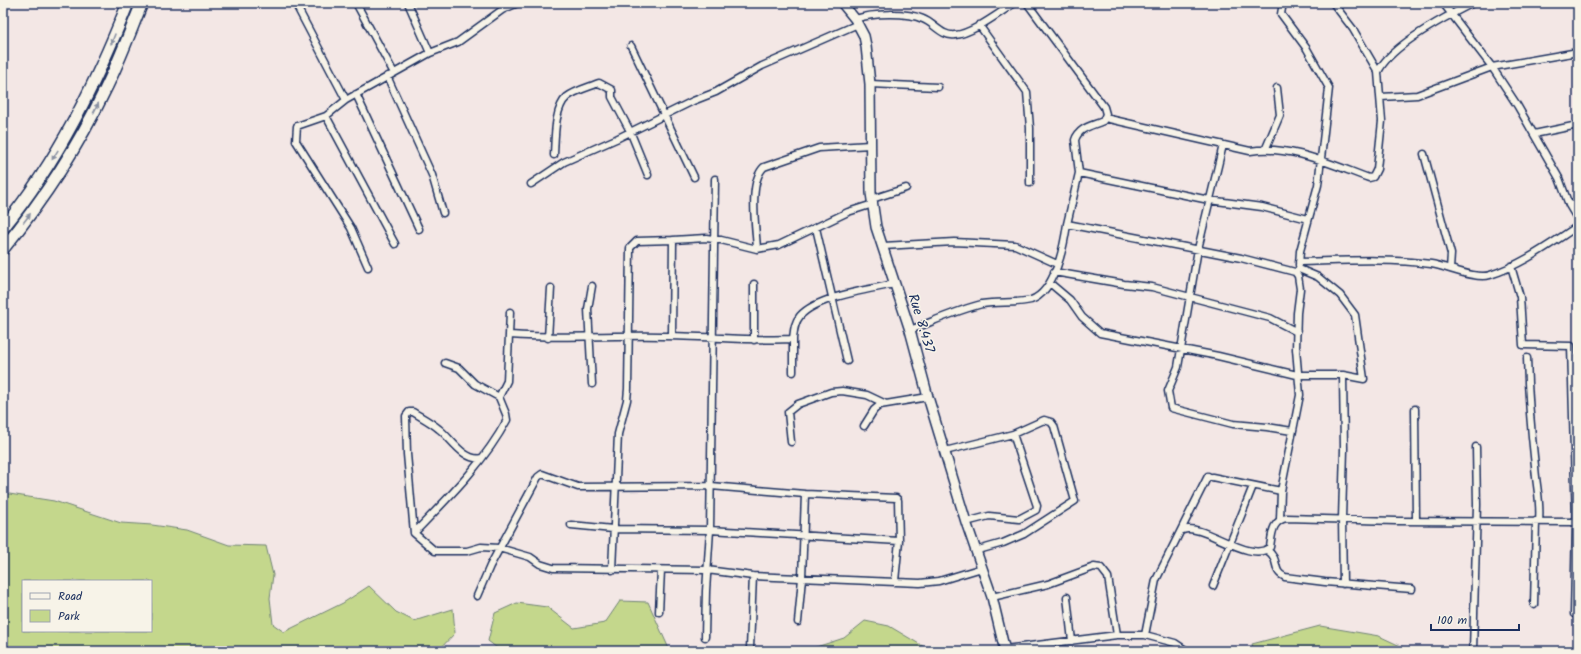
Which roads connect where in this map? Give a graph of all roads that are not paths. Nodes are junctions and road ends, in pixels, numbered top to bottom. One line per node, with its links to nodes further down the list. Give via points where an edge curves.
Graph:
1 (128, 3): 60 (highway, one-way to 60, via 80,111 31,192)
2 (142, 3): 67 (highway, one-way to 2, via 49,189 90,121 122,55)
3 (295, 3): 31 (street)
4 (356, 3): 24 (street)
5 (408, 3): 21 (street)
6 (499, 3): 15 (street)
7 (518, 3): 15 (street)
8 (842, 3): 17 (main road, Rue 8.437)
9 (1015, 3): 18 (street)
10 (1027, 3): 34 (street, via 1104,107)
11 (1283, 3): 43 (street, via 1281,14 1307,50 1329,88)
12 (1333, 3): 23 (street, via 1353,29)
13 (1443, 3): 16 (street)
14 (1473, 3): 16 (street)
15 (502, 10): 21 (street, via 458,42)
16 (1451, 14): 22 (street); 23 (street, via 1392,53 1382,63)
17 (857, 21): 18 (street, via 879,15 915,17 924,19 952,36); 26 (main road, Rue 8.437, via 866,46); 32 (street, via 762,66 716,92)
18 (979, 25): 48 (street, via 1027,92)
19 (631, 46): 32 (street)
20 (1578, 52): 22 (street)
21 (430, 53): 24 (street)
22 (1492, 67): 30 (street, via 1417,95); 37 (street)
23 (1378, 72): 30 (street)
24 (394, 73): 25 (street)
25 (387, 76): 29 (street); 55 (street, via 432,175)
26 (870, 84): 27 (street); 38 (main road, Rue 8.437)
27 (938, 87)
28 (1277, 88): 40 (street, via 1280,115)
29 (356, 94): 31 (street); 62 (street)
30 (1381, 97): 43 (street, via 1382,122 1377,169 1373,177)
31 (346, 100): 33 (street)
32 (664, 115): 36 (street); 46 (street)
33 (326, 116): 65 (street); 73 (street, via 298,126 296,141 351,228)
34 (1105, 118): 39 (street); 44 (street, via 1081,130 1077,135 1075,140)
35 (1578, 125): 37 (street)
36 (630, 131): 42 (street, via 612,97 612,90 598,83 567,96 560,105); 45 (street); 49 (street, via 564,162)
37 (1534, 134): 54 (street, via 1559,178)
38 (870, 145): 53 (main road, Rue 8.437); 68 (street, via 819,148 764,167 757,178 755,193)
39 (1223, 145): 40 (street, via 1250,151); 51 (street)
40 (1266, 148): 43 (street)
41 (1424, 154): 74 (street, via 1451,254)
42 (554, 155)
43 (1322, 160): 56 (street)
44 (1079, 173): 51 (street); 58 (street)
45 (648, 175)
46 (694, 177)
47 (715, 179): 63 (street)
48 (1030, 183)
49 (531, 184)
50 (906, 188): 53 (street)
51 (1209, 200): 56 (street, via 1262,207); 69 (street)
52 (1578, 200): 54 (street)
53 (872, 202): 61 (street); 66 (main road, Rue 8.437)
54 (1569, 205): 57 (street)
55 (443, 213)
56 (1308, 219): 71 (street)
57 (1578, 220)
58 (1067, 224): 69 (street); 70 (street)
59 (1578, 226): 72 (street, via 1532,256)
60 (3, 228)
61 (816, 228): 68 (street, via 779,245); 82 (street)
62 (419, 229)
63 (714, 239): 64 (street); 68 (street); 92 (street)
64 (673, 240): 88 (street, via 637,241 630,248); 89 (street)
65 (395, 244)
66 (882, 246): 70 (street, via 954,242 1015,245); 78 (main road, Rue 8.437)
67 (3, 249)
68 (757, 249)
69 (1198, 249): 76 (street, via 1289,269); 83 (street)
70 (1057, 264): 75 (street)
71 (1299, 265): 74 (street, via 1386,260 1432,264); 76 (street); 101 (street, via 1340,294 1355,315 1364,379)
72 (1511, 266): 74 (street, via 1489,276); 125 (street, via 1520,297 1524,345 1571,346)
73 (368, 268)
74 (1450, 269)
75 (1054, 272): 79 (street); 83 (street, via 1152,287)
76 (1298, 276): 86 (street, via 1300,289)
77 (754, 284): 94 (street)
78 (895, 284): 82 (street); 85 (main road, Rue 8.437)
79 (1051, 284): 85 (street, via 1031,300 982,304); 95 (street, via 1100,332)
80 (592, 286): 90 (street, via 588,309)
81 (551, 288): 91 (street)
82 (833, 298): 93 (street, via 799,317 794,326); 97 (street)
83 (1191, 298): 86 (street, via 1270,318); 95 (street)
84 (510, 312): 87 (street)
85 (910, 330): 104 (main road, Rue 8.437)
86 (1297, 332): 100 (street)
87 (510, 335): 91 (street); 103 (street, via 506,381)
88 (629, 335): 89 (street); 90 (street); 114 (street, via 627,400 618,434)
89 (672, 336): 92 (street)
90 (589, 337): 91 (street); 102 (street)
91 (548, 338)
92 (712, 339): 94 (street); 115 (street)
93 (793, 339): 94 (street); 99 (street)
94 (754, 340)
95 (1180, 348): 100 (street); 108 (street, via 1178,367 1168,391 1171,408 1233,424)
96 (1527, 358): 122 (street, via 1536,477 1541,502)
97 (847, 361)
98 (445, 363): 103 (street, via 459,368 475,384)
99 (793, 372)
100 (1297, 375): 101 (street); 108 (street, via 1300,395)
101 (1344, 375): 120 (street)
102 (592, 384)
103 (499, 397): 113 (street, via 507,420)
104 (928, 397): 105 (street); 112 (main road, Rue 8.437)
105 (886, 404): 107 (street, via 874,410); 110 (street, via 867,395 842,391 794,405 788,412)
106 (1415, 409): 121 (street)
107 (864, 426)
108 (1292, 431): 117 (street)
109 (1013, 434): 112 (street); 123 (street, via 1037,506 1036,510 1019,519 989,516); 135 (street, via 1046,420 1054,426 1074,501 1024,534 1003,543)
110 (791, 442)
111 (1476, 447): 124 (street)
112 (945, 451): 123 (main road, Rue 8.437)
113 (482, 458): 130 (street, via 453,493); 130 (street, via 472,458 460,450 440,429 409,412 406,416 407,454)
114 (616, 486): 115 (street); 127 (street); 134 (street, via 578,487 540,474)
115 (711, 486): 118 (street); 128 (street)
116 (1253, 486): 117 (street); 129 (street, via 1210,477); 133 (street)
117 (1280, 491): 119 (street)
118 (805, 494): 131 (street); 132 (street, via 896,498)
119 (1280, 519): 120 (street); 136 (street, via 1274,524 1270,547)
120 (1342, 519): 121 (street); 144 (street)
121 (1416, 521): 124 (street)
122 (1537, 521): 124 (street); 125 (street); 150 (street)
123 (966, 522): 135 (main road, Rue 8.437)
124 (1475, 522): 161 (street)
125 (1577, 522): 152 (street)
126 (571, 525): 127 (street)
127 (613, 529): 128 (street); 138 (street)
128 (710, 530): 131 (street); 140 (street)
129 (1183, 530): 133 (street, via 1192,529); 155 (street, via 1177,536 1156,580)
130 (414, 532): 134 (street, via 435,551)
131 (804, 535): 132 (street); 142 (street)
132 (899, 541): 143 (street)
133 (1230, 544): 136 (street, via 1239,548); 145 (street)
134 (499, 548): 138 (street, via 530,557 540,564 553,568); 147 (street)
135 (975, 550): 137 (main road, Rue 8.437)
136 (1267, 550): 144 (street, via 1276,559 1280,575)
137 (982, 568): 143 (street, via 930,583); 148 (main road, Rue 8.437)
138 (612, 570): 139 (street)
139 (661, 570): 140 (street); 151 (street)
140 (707, 570): 141 (street); 156 (street)
141 (753, 576): 142 (street); 158 (street)
142 (802, 578): 143 (street); 153 (street)
143 (895, 581)
144 (1343, 584): 146 (street)
145 (1213, 586)
146 (1412, 589)
147 (477, 596)
148 (992, 597): 154 (street, via 1048,584 1094,567 1101,568 1108,577); 159 (main road, Rue 8.437)
149 (1067, 597): 157 (street)
150 (1534, 606)
151 (659, 612)
152 (1574, 614)
153 (798, 622)
154 (1117, 635): 155 (street); 157 (street)
155 (1145, 635): 160 (street, via 1175,643)
156 (705, 637)
157 (1072, 641): 159 (street)
158 (750, 648)
159 (1005, 650)
160 (1187, 651)
161 (1473, 651)

